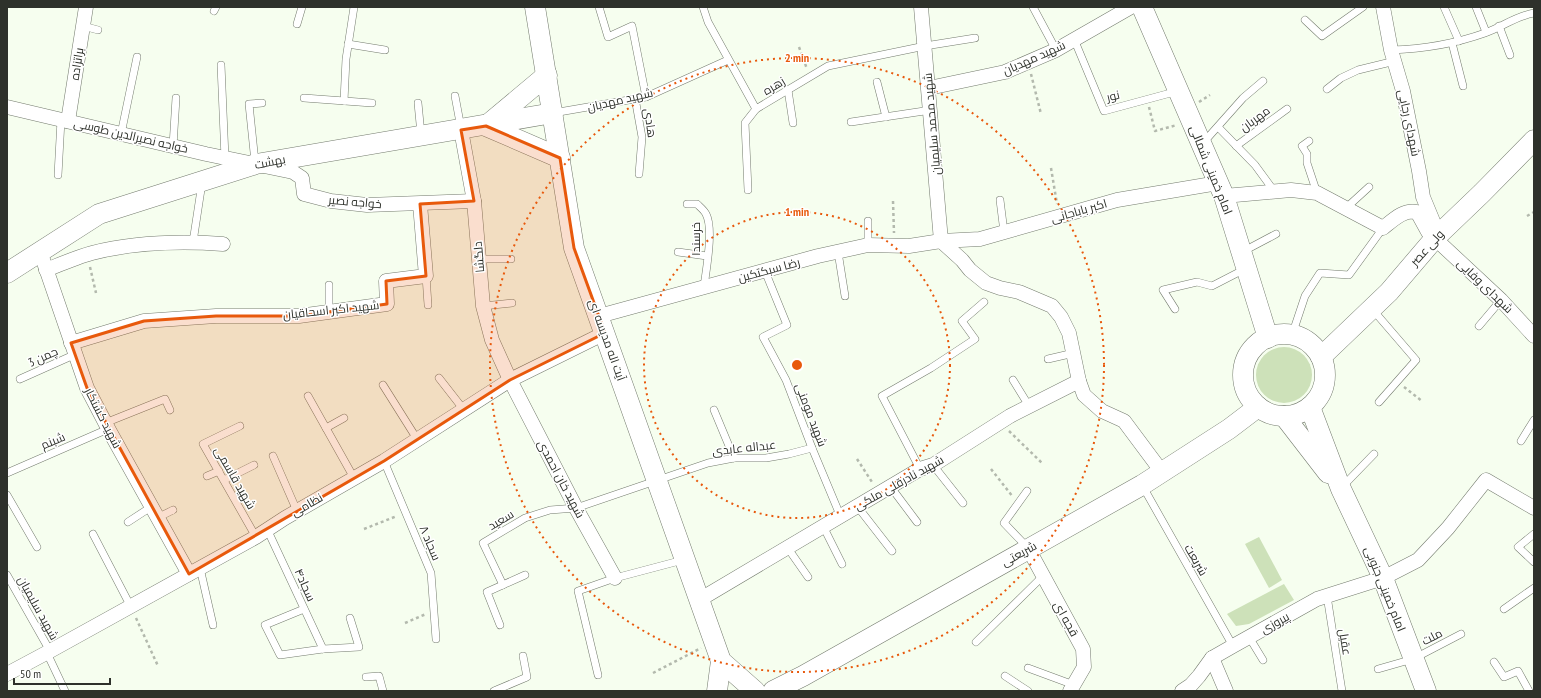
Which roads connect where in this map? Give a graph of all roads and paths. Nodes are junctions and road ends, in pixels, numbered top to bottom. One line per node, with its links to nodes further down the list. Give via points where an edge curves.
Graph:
1 (86, 7): 18 (street, براتزاده)
2 (302, 7): 17 (lane)
3 (354, 7): 25 (lane)
4 (535, 7): 36 (street, آیت اله مدیسه ای)
5 (599, 7): 46 (lane, via 608,37 632,26)
6 (702, 7): 33 (lane, زهره)
7 (921, 7): 26 (street, شهید محمد سلیمیان)
8 (1032, 7): 29 (lane)
9 (1131, 7): 23 (street, شهید مهدیان)
10 (1142, 7): 44 (street, امام خمینی شمالی)
11 (1363, 7): 16 (lane, via 1322,36)
12 (1384, 7): 31 (street, شهدای رجایی)
13 (1444, 7): 24 (lane)
14 (1476, 7): 21 (lane)
15 (1534, 13): 19 (lane)
16 (1305, 20)
17 (297, 24)
18 (83, 26): 20 (lane); 62 (street, براتزاده)
19 (1499, 26): 21 (lane); 30 (lane)
20 (98, 30)
21 (1486, 32): 24 (lane)
22 (975, 38): 26 (lane, زهره)
23 (1074, 39): 29 (street, شهید مهدیان); 50 (lane, نور, via 1104,111)
24 (1455, 42): 31 (lane); 40 (lane)
25 (348, 44): 28 (lane); 51 (lane)
26 (925, 46): 37 (lane, زهره, via 828,66); 41 (street, شهید محمد سلیمیان)
27 (799, 47): 37 (path)
28 (385, 50)
29 (1056, 50): 34 (street, شهید مهدیان)
30 (1510, 55)
31 (1393, 56): 42 (lane, via 1341,78); 88 (street, شهدای رجایی, via 1403,91)
32 (137, 58): 69 (lane)
33 (728, 60): 46 (lane, شهید مهدیان); 56 (lane, زهره)
34 (1028, 62): 41 (street, شهید مهدیان, via 1005,72); 60 (path)
35 (220, 65): 76 (lane)
36 (547, 75): 59 (street, آیت اله مدیسه ای); 66 (street)
37 (809, 77): 43 (lane, زهره)
38 (1263, 81): 67 (lane, via 1243,98)
39 (877, 82): 61 (lane)
40 (1463, 86)
41 (929, 88): 58 (street, شهید محمد سلیمیان)
42 (1327, 89)
43 (788, 90): 56 (lane, زهره); 65 (lane)
44 (1178, 91): 50 (lane, نور); 63 (street, امام خمینی شمالی)
45 (455, 96): 68 (lane)
46 (646, 96): 49 (lane, شهید مهدیان)
47 (176, 98): 74 (lane)
48 (304, 98): 51 (lane)
49 (635, 98): 59 (lane, شهید مهدیان); 80 (lane, هادی, via 642,137)
50 (1146, 99): 63 (path, via 1155,131)
51 (344, 101): 53 (lane)
52 (262, 103): 78 (lane, via 249,104)
53 (372, 103)
54 (418, 103): 70 (lane)
55 (7, 107): 62 (street, خواجه نصیرالدین طوسی)
56 (756, 109): 85 (lane, via 745,123)
57 (1287, 109): 75 (lane, مهربان)
58 (931, 110): 61 (lane); 104 (street, شهید محمد سلیمیان)
59 (553, 113): 66 (street, بهشت); 77 (street, آیت اله مدیسه ای)
60 (1041, 114)
61 (886, 117): 64 (lane)
62 (65, 121): 69 (street, خواجه نصیرالدین طوسی); 81 (lane)
63 (1191, 121): 73 (street, امام خمینی شمالی)
64 (851, 122)
65 (793, 123)
66 (486, 126): 68 (street, بهشت); 77 (street)
67 (1218, 127): 73 (lane); 75 (lane)
68 (461, 130): 70 (street, بهشت); 90 (street, دلگشا)
69 (121, 134): 74 (street, خواجه نصیرالدین طوسی)
70 (421, 136): 78 (street, بهشت)
71 (1309, 140): 87 (lane, via 1302,146 1307,154 1307,163)
72 (1534, 141): 103 (street, ولی عصر)
73 (1201, 145): 84 (street, امام خمینی شمالی)
74 (173, 146): 76 (street, خواجه نصیرالدین طوسی)
75 (1236, 146): 86 (lane, via 1255,165)
76 (225, 158): 78 (street, خواجه نصیرالدین طوسی)
77 (560, 158): 133 (street, آیت اله مدیسه ای, via 574,248)
78 (256, 164): 82 (street, بهشت); 92 (street, خواجه نصیر, via 293,172 302,178 304,194 331,202 367,206)
79 (1051, 168): 97 (path)
80 (639, 174)
81 (58, 175)
82 (202, 182): 105 (lane); 109 (street, بهشت, via 99,214)
83 (1369, 187): 94 (lane)
84 (1221, 189): 86 (street, اکبر باباجانی); 97 (street, اکبر باباجانی, via 1117,200); 116 (street, امام خمینی شمالی)
85 (748, 190)
86 (1274, 191): 87 (street, اکبر باباجانی)
87 (1317, 193): 94 (street)
88 (1423, 197): 95 (street); 103 (street, شهدای رجایی, via 1435,226)
89 (1000, 200): 101 (lane)
90 (474, 201): 92 (street, خواجه نصیر); 114 (street, دلگشا)
91 (893, 201): 108 (path)
92 (420, 204): 120 (street)
93 (687, 204): 113 (lane, خرسند۱, via 697,204 706,214)
94 (1346, 208): 100 (street)
95 (1411, 211): 100 (street, via 1403,213); 103 (street, شهدای وفایی, via 1417,212 1428,232)
96 (1534, 212): 98 (path)
97 (1060, 216): 101 (street, اکبر باباجانی)
98 (1527, 216)
99 (868, 221): 107 (lane)
100 (1383, 228): 135 (lane, via 1349,275 1320,274 1305,296)
101 (1004, 232): 104 (street, اکبر باباجانی, via 980,239)
102 (1276, 234): 116 (lane)
103 (1435, 238): 125 (street, شهدای وفایی); 131 (street, ولی عصر)
104 (941, 241): 108 (street, رضا سبکتکین); 139 (street, via 986,283 1019,292 1052,306 1069,333)
105 (193, 242): 106 (street); 112 (street, via 128,246)
106 (223, 244)
107 (868, 245): 108 (street, رضا سبکتکین); 111 (street, رضا سبکتکین)
108 (895, 246)
109 (40, 251): 117 (street, شهید کشتکار); 119 (street, بهشت)
110 (678, 252): 113 (lane)
111 (838, 252): 118 (street, رضا سبکتکین); 124 (lane)
112 (86, 255): 117 (street); 123 (path)
113 (708, 256): 122 (lane, خرسند۱)
114 (479, 259): 115 (lane); 129 (street, دلگشا)
115 (511, 259)
116 (1244, 260): 130 (lane, via 1212,286 1197,282 1163,290); 137 (street, امام خمینی شمالی)
117 (46, 270): 138 (street, شهید کشتکار)
118 (764, 271): 122 (street, رضا سبکتکین); 167 (lane, شهید مومنی, via 787,325 763,337 786,380)
119 (7, 273)
120 (426, 276): 128 (lane); 132 (street, شهید اکبر اسحاقیان, via 386,281 387,304)
121 (329, 285): 132 (lane)
122 (704, 287): 133 (street, رضا سبکتکین)
123 (96, 293)
124 (845, 296)
125 (1501, 300): 134 (lane); 136 (street, شهدای وفایی)
126 (984, 302): 176 (lane, via 962,321 974,339 931,368 882,396)
127 (512, 303): 129 (lane)
128 (428, 305)
129 (483, 306): 144 (street, دلگشا, via 492,340)
130 (1175, 309)
131 (1371, 309): 140 (street, ولی عصر); 147 (lane, via 1416,360)
132 (329, 312): 138 (street, شهید اکبر اسحاقیان, via 299,316 216,316 144,321)
133 (602, 324): 144 (street, نظامی); 184 (street, آیت اله مدیسه ای)
134 (1479, 326)
135 (1292, 335): 137 (street); 140 (street, via 1303,339)
136 (1534, 336)
137 (1268, 338): 153 (street, via 1256,346 1248,356 1244,370 1244,384)
138 (74, 349): 143 (lane, چمن 3); 162 (street, شهید کشتکار, via 87,388)
139 (1074, 353): 141 (lane); 146 (street)
140 (1320, 357): 154 (street, via 1325,370 1324,383 1319,396)
141 (1048, 359)
142 (439, 378): 156 (lane)
143 (20, 379)
144 (510, 380): 156 (street, نظامی); 193 (street, شهید خان احمدی)
145 (1013, 380): 152 (lane)
146 (1080, 381): 152 (street, شهید نادرقلی ملکی); 179 (street, via 1084,395 1102,411 1124,421)
147 (1397, 381): 150 (path); 151 (lane)
148 (383, 385): 165 (lane)
149 (308, 396): 164 (lane)
150 (1422, 401)
151 (1379, 402)
152 (1029, 406): 161 (street, شهید نادرقلی ملکی)
153 (1258, 407): 158 (street, via 1270,414); 179 (street, شریعتی)
154 (1310, 407): 158 (street); 187 (street)
155 (170, 410): 162 (lane, شبنم, via 165,399)
156 (464, 410): 165 (street, نظامی)
157 (714, 410): 170 (lane)
158 (1284, 416): 187 (street)
159 (344, 418): 164 (lane)
160 (1534, 420): 166 (lane)
161 (1000, 422): 173 (path); 175 (street, شهید نادرقلی ملکی)
162 (107, 426): 180 (lane, شبنم); 197 (street, شهید کشتکار)
163 (240, 426): 178 (lane, شهید قاسمی, via 204,444)
164 (326, 428): 182 (lane)
165 (417, 439): 172 (street, نظامی)
166 (1521, 441)
167 (812, 448): 170 (lane, عبداله عابدی, via 766,458); 199 (lane, شهید مومنی)
168 (1374, 454): 187 (lane)
169 (273, 456): 196 (lane)
170 (734, 458): 184 (lane, عبداله عابدی, via 708,463)
171 (858, 459): 186 (path)
172 (384, 461): 182 (street, نظامی); 198 (lane, سجاد ۸)
173 (1042, 463)
174 (254, 465): 183 (lane)
175 (933, 465): 176 (street, شهید نادرقلی ملکی); 190 (lane)
176 (920, 469): 186 (street, شهید نادرقلی ملکی)
177 (991, 469): 191 (path)
178 (219, 471): 181 (lane); 183 (lane, شهید قاسمی)
179 (1162, 472): 185 (street, شریعتی)
180 (7, 473)
181 (207, 476)
182 (354, 478): 196 (street, نظامی)
183 (224, 480): 204 (lane, شهید قاسمی)
184 (656, 480): 193 (lane, عبداله عابدی); 211 (street, آیت اله مدیسه ای)
185 (1142, 485): 209 (street, شریعتی); 238 (lane, شریعت)
186 (885, 489): 192 (street, شهید نادرقلی ملکی); 201 (lane)
187 (1341, 489): 220 (street, امام خمینی جنوبی)
188 (1027, 491): 191 (lane)
189 (7, 495): 207 (lane)
190 (962, 503)
191 (1018, 504): 209 (lane, via 1004,523)
192 (857, 506): 199 (street, شهید نادرقلی ملکی); 210 (lane)
193 (576, 508): 219 (street, شهید خان احمدی); 221 (lane, سعید, via 550,510 525,518 483,543)
194 (1534, 508): 220 (street, پیروزی, via 1486,480 1448,528 1418,560)
195 (173, 510): 197 (lane)
196 (297, 511): 204 (street, نظامی)
197 (154, 512): 200 (lane); 214 (street, شهید کشتکار)
198 (405, 513): 203 (path); 228 (lane, سجاد ۸, via 431,573)
199 (840, 516): 202 (street, شهید نادرقلی ملکی)
200 (128, 522)
201 (917, 522)
202 (823, 526): 208 (street, شهید نادرقلی ملکی); 213 (lane)
203 (364, 529)
204 (262, 533): 214 (street, نظامی); 226 (lane, سجاد۴)
205 (94, 534): 225 (lane)
206 (1534, 534): 212 (lane, via 1518,547)
207 (37, 547)
208 (787, 547): 218 (lane); 224 (street, شهید نادرقلی ملکی)
209 (1028, 548): 217 (street, قجه ای); 261 (street, شریعتی)
210 (892, 551)
211 (684, 559): 219 (lane); 224 (street, آیت اله مدیسه ای)
212 (1534, 562)
213 (842, 564)
214 (195, 571): 225 (street, نظامی); 231 (lane)
215 (7, 575): 240 (lane, شهید سلیمیان)
216 (525, 575): 221 (lane)
217 (1043, 576): 237 (lane); 255 (street, قجه ای, via 1083,649 1084,667)
218 (808, 577)
219 (615, 578): 252 (lane, via 578,591)
220 (1383, 578): 223 (street, پیروزی); 243 (street, امام خمینی جنوبی)
221 (503, 585): 232 (lane, via 487,592)
222 (1534, 588): 227 (lane)
223 (1327, 596): 234 (street, پیروزی); 265 (lane, عقیل)
224 (699, 600): 236 (street, آیت اله مدیسه ای)
225 (131, 607): 240 (street, نظامی); 247 (path)
226 (304, 609): 239 (lane, سجاد۴); 239 (lane, via 265,625 280,655)
227 (1504, 609)
228 (434, 611): 230 (path); 235 (lane, سجاد ۸)
229 (350, 618): 239 (lane, via 359,647)
230 (405, 622)
231 (213, 625)
232 (500, 625)
233 (1461, 634): 243 (lane, ملت)
234 (1249, 637): 238 (street, پیروزی); 244 (lane)
235 (436, 639)
236 (714, 641): 245 (street, آیت اله مدیسه ای); 250 (path)
237 (976, 642)
238 (1233, 646): 242 (street, پیروزی)
239 (323, 649)
240 (49, 652): 251 (street, نظامی); 256 (lane, شهید سلیمیان)
241 (523, 656): 258 (lane, via 527,677)
242 (1212, 658): 263 (street, پیروزی, via 1192,685); 264 (street)
243 (1413, 659): 249 (lane, ملت); 266 (street, امام خمینی جنوبی)
244 (1263, 660)
245 (722, 662): 259 (street); 260 (street)
246 (1494, 662): 267 (lane, via 1504,677 1518,670)
247 (158, 666)
248 (1028, 668): 255 (lane)
249 (1378, 669)
250 (653, 673)
251 (7, 674)
252 (598, 675)
253 (1005, 676): 262 (lane)
254 (366, 677): 257 (lane, via 379,676)
255 (1072, 688)
256 (65, 691)
257 (383, 691)
258 (494, 691)
259 (717, 691)
260 (755, 691)
261 (773, 691)
262 (1028, 691)
263 (1182, 691)
264 (1226, 691)
265 (1342, 691)
266 (1426, 691)
267 (1529, 691)

